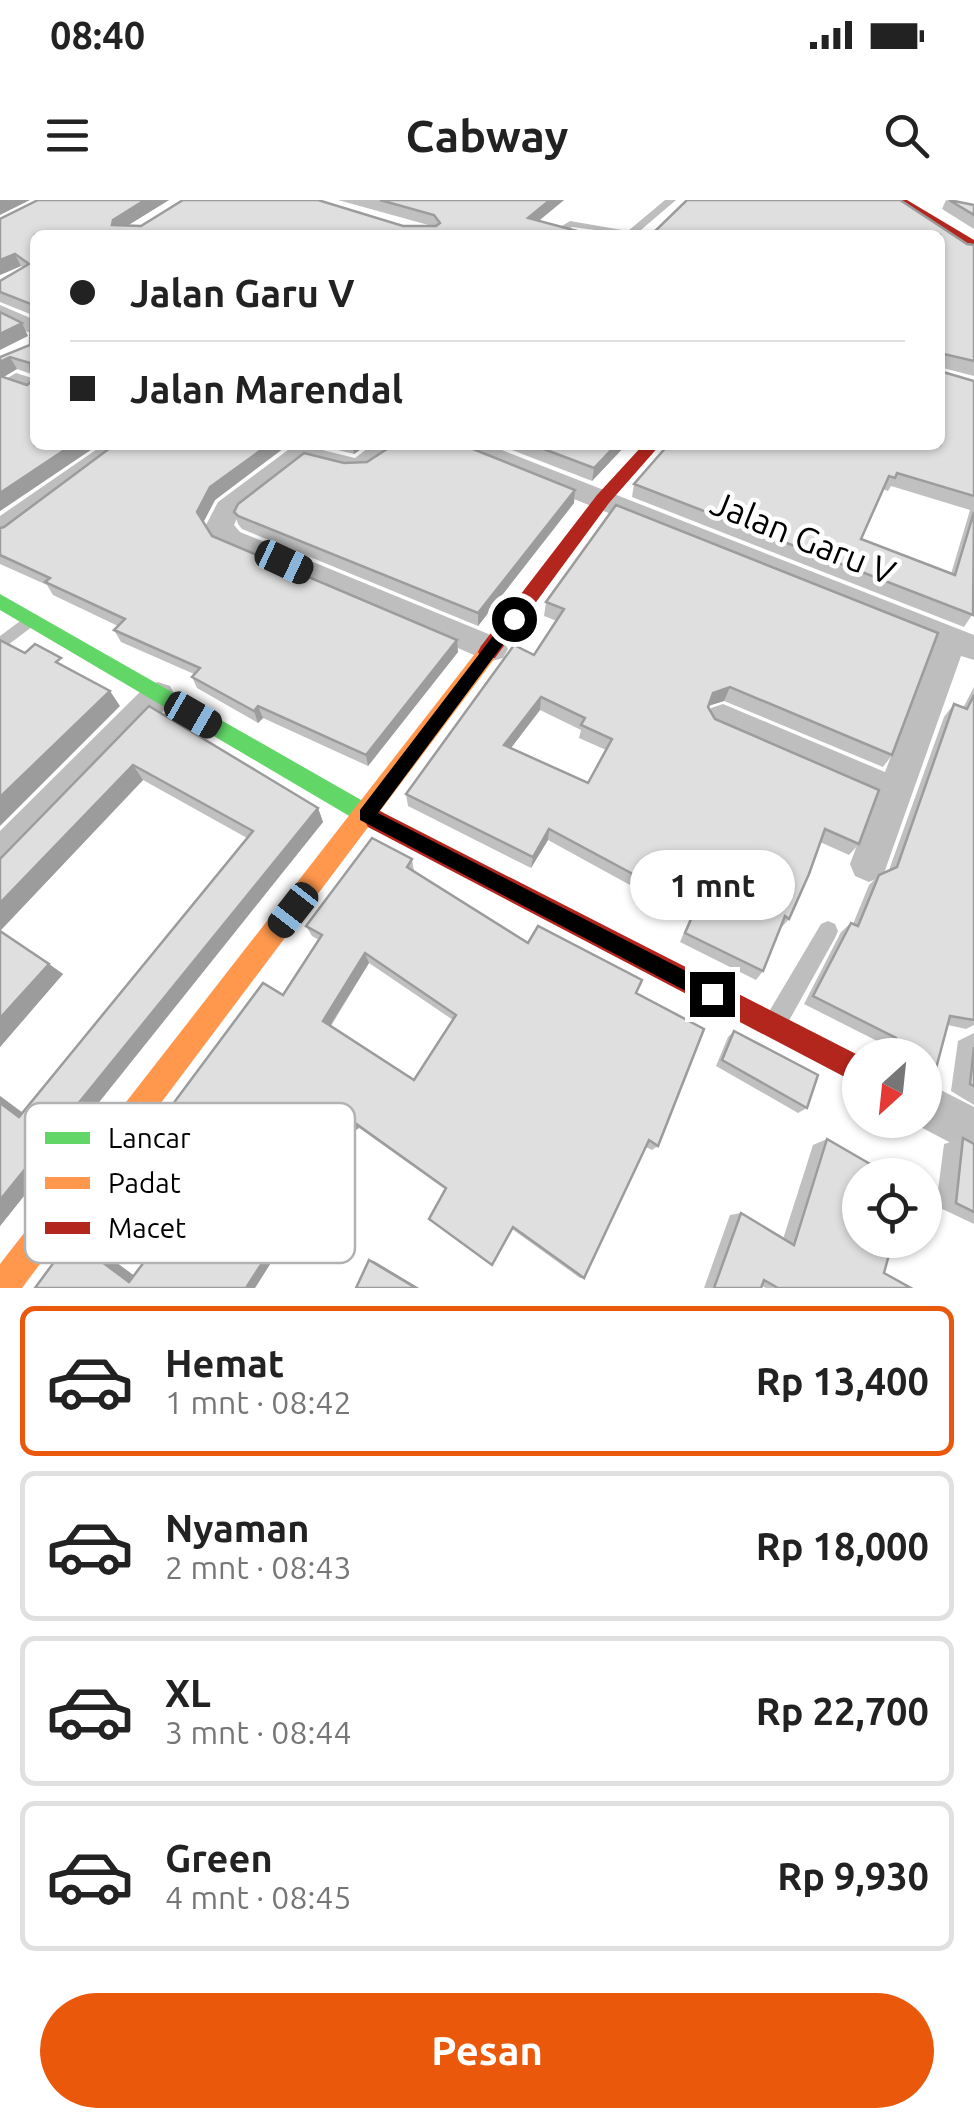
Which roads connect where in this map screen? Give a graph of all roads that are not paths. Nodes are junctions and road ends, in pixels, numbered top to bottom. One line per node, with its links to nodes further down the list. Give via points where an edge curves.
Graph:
1 (671, 200): 7 (lane)
2 (898, 200): 8 (street)
3 (934, 200): 4 (street)
4 (974, 222)
5 (560, 230): 6 (lane, via 570,224)
6 (606, 230)
7 (635, 230)
8 (974, 246)
9 (0, 312): 10 (street)
10 (30, 326)
11 (113, 450): 16 (street)
12 (382, 450): 21 (street, via 360,468 301,453 228,509 219,528 230,539)
13 (478, 450): 15 (street, Jalan Garu V)
14 (647, 450): 15 (street)
15 (603, 498): 19 (street, Jalan Garu V); 21 (street)
16 (0, 530)
17 (0, 601): 18 (street)
18 (31, 620): 20 (lane); 22 (street)
19 (963, 643): 24 (street)
20 (0, 645)
21 (492, 649): 25 (street)
22 (158, 695): 25 (street); 26 (street)
23 (724, 718): 24 (street)
24 (895, 793): 27 (street)
25 (366, 815): 29 (street); 31 (street)
26 (0, 857)
27 (868, 864)
28 (828, 932): 29 (lane)
29 (773, 1026): 30 (street)
30 (842, 1062)
31 (144, 1103)
32 (942, 1115): 33 (street)
33 (974, 1132)
34 (25, 1258): 35 (street)
35 (2, 1288)

